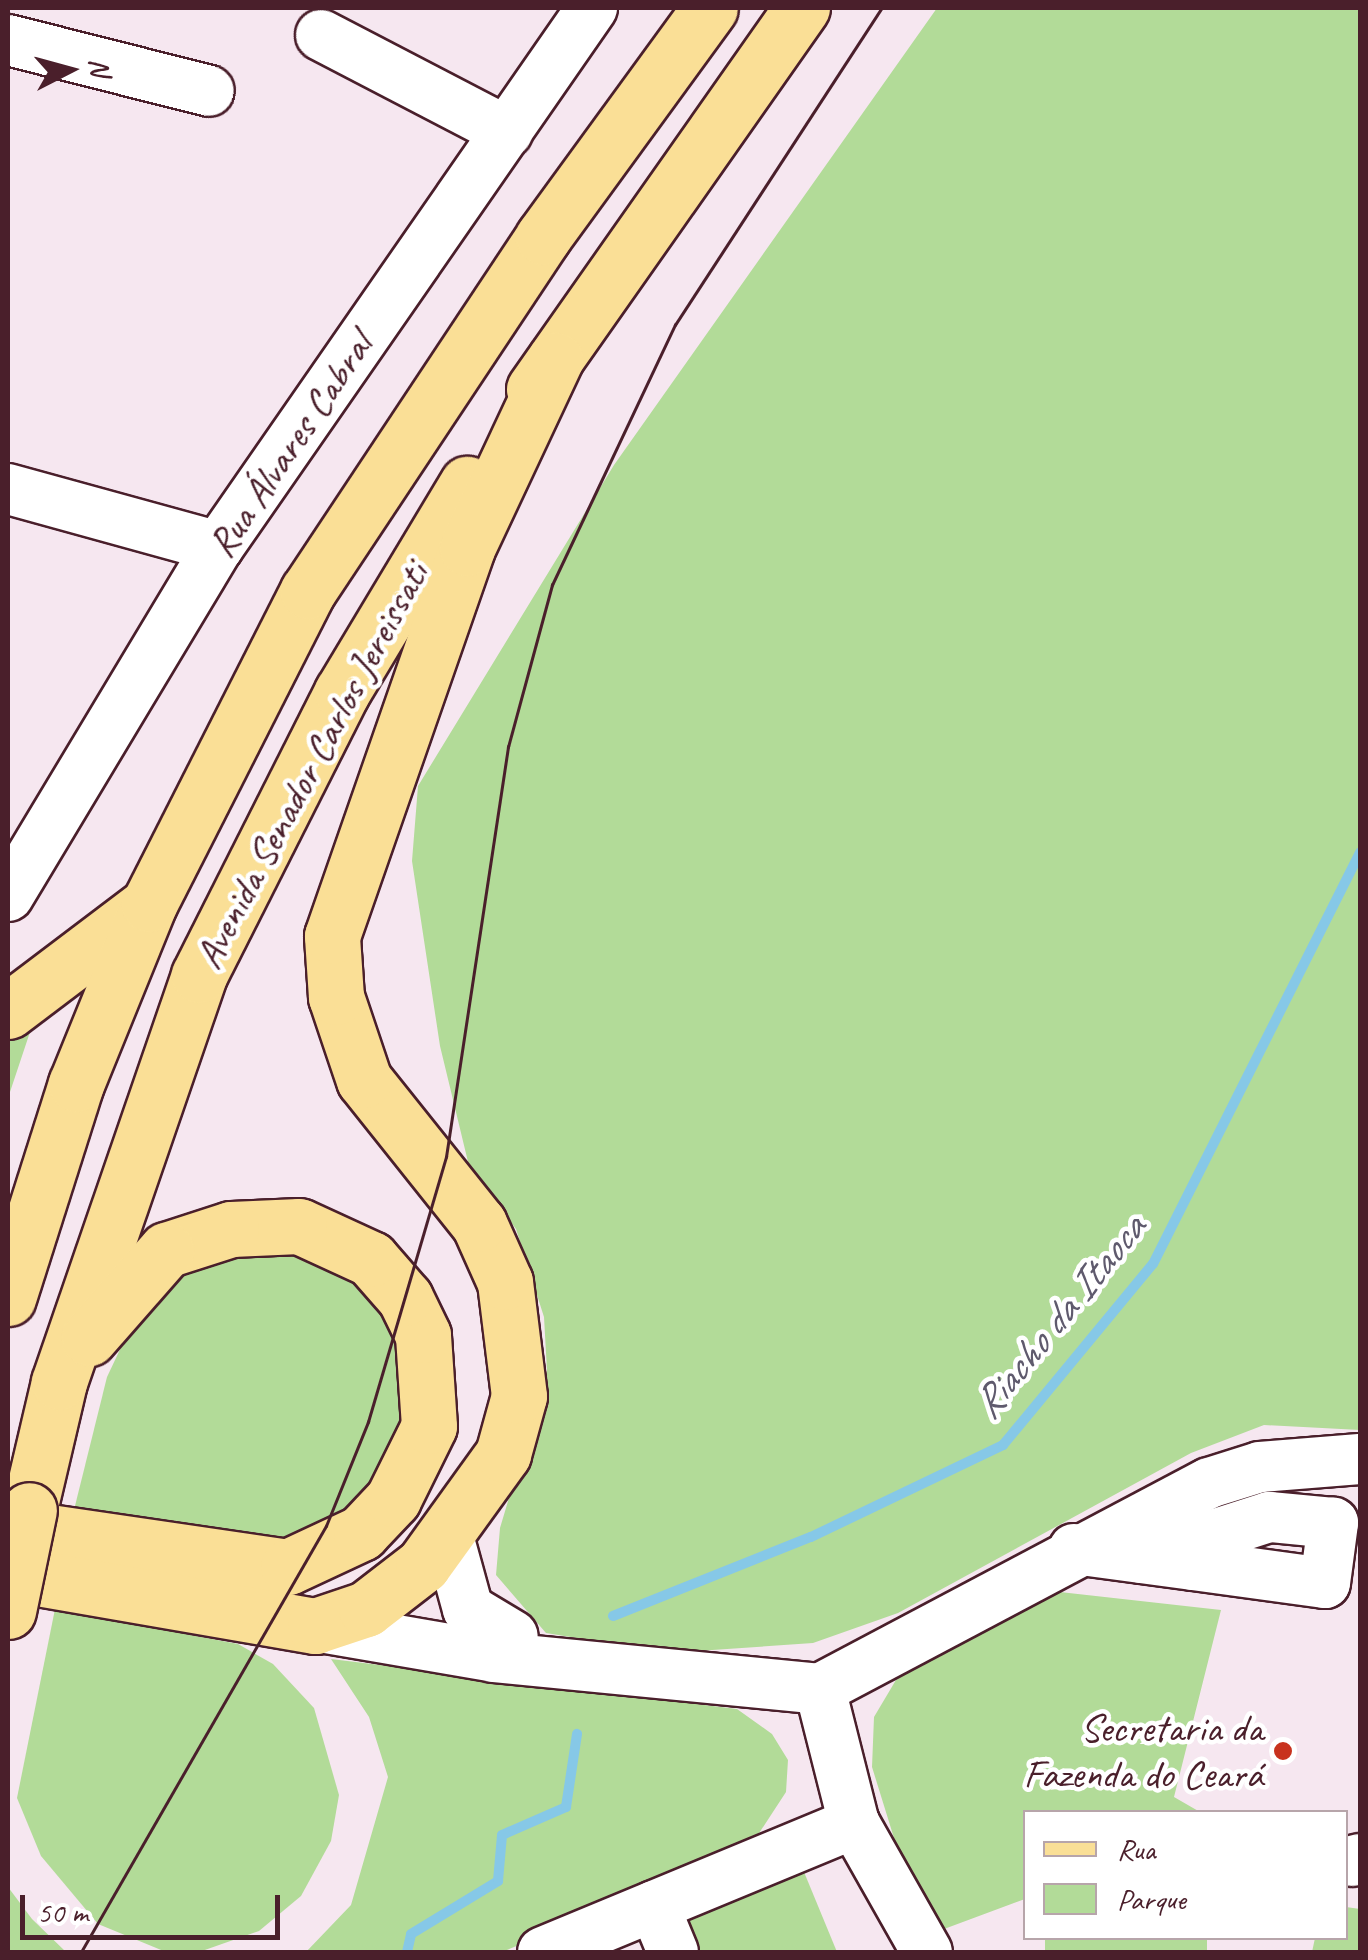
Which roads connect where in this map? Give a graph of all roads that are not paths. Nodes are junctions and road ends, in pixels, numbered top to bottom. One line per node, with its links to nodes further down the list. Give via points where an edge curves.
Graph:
1 (592, 8): 7 (street, Rua Álvares Cabral)
2 (710, 8): 12 (main road, Avenida Senador Carlos Jereissati, via 543,237 308,591)
3 (802, 8): 8 (main road, Avenida Senador Carlos Jereissati)
4 (321, 35): 7 (street)
5 (8, 40): 6 (street)
6 (209, 91)
7 (506, 132): 10 (street, Rua Álvares Cabral)
8 (555, 360): 15 (main road, Avenida Senador Carlos Jereissati, via 407,576 244,879 148,1108); 18 (main road, via 467,548 332,936 336,996 364,1080 480,1224 516,1338 519,1396 504,1454)
9 (8, 489): 10 (street)
10 (218, 547): 11 (street, Rua Álvares Cabral)
11 (8, 896)
12 (150, 904): 13 (main road); 14 (main road, Avenida Senador Carlos Jereissati, via 76,1084)
13 (8, 1011)
14 (8, 1298)
15 (59, 1382): 17 (main road, Avenida Senador Carlos Jereissati); 19 (main road, via 144,1264 193,1238 269,1224 336,1239 371,1258 422,1335 429,1426 413,1467 372,1522 330,1553 288,1567)
16 (1360, 1459): 20 (street, via 1243,1473)
17 (18, 1518): 19 (main road); 24 (main road, Avenida Senador Carlos Jereissati, bridge)
18 (448, 1536): 23 (main road); 26 (street, via 468,1610)
19 (90, 1542): 23 (street, via 283,1598)
20 (1074, 1549): 21 (street); 28 (street)
21 (1141, 1558)
22 (8, 1573): 25 (main road)
23 (366, 1609): 25 (main road); 26 (street)
24 (8, 1612)
25 (314, 1626): 27 (street)
26 (513, 1636): 27 (street)
27 (643, 1673): 28 (street)
28 (820, 1689): 29 (street)
29 (854, 1823): 30 (street); 33 (street)
30 (654, 1906): 31 (street); 32 (street)
31 (543, 1952)
32 (673, 1952)
33 (927, 1952)

